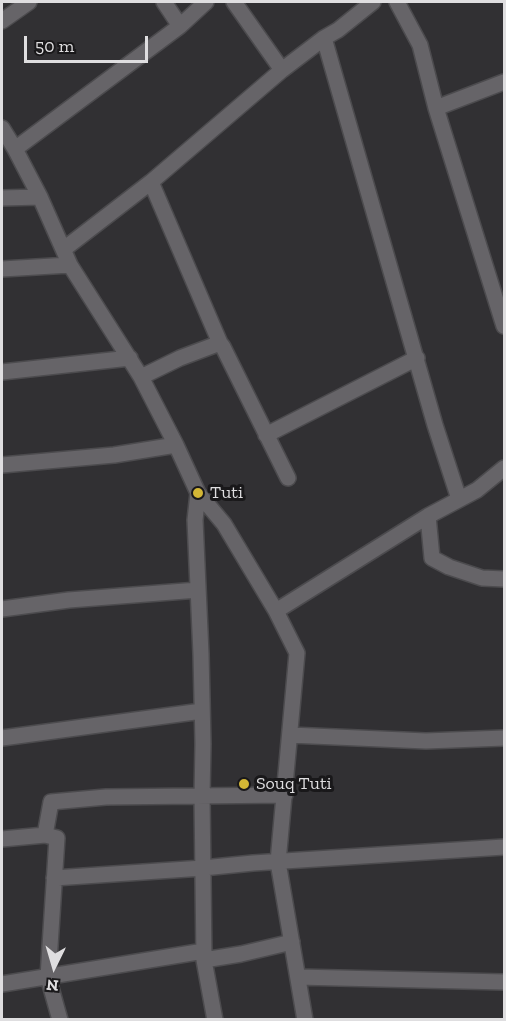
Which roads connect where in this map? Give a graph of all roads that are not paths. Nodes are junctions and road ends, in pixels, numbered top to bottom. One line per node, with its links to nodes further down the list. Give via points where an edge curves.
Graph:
1 (29, 2): 7 (street)
2 (164, 2): 8 (street)
3 (206, 2): 8 (street)
4 (234, 2): 10 (street)
5 (374, 2): 9 (street)
6 (397, 2): 12 (street, via 420,45)
7 (2, 21)
8 (180, 26): 14 (street)
9 (324, 38): 10 (street); 24 (street)
10 (282, 70): 15 (street)
11 (504, 82): 12 (street)
12 (436, 108): 21 (street)
13 (2, 128): 14 (street)
14 (15, 149): 16 (street)
15 (151, 182): 18 (street); 22 (street)
16 (40, 196): 17 (street); 18 (street)
17 (2, 198)
18 (64, 249): 19 (street)
19 (70, 265): 20 (street); 23 (street)
20 (2, 269)
21 (504, 326)
22 (220, 343): 26 (street); 27 (street)
23 (130, 358): 25 (street); 26 (street)
24 (417, 358): 27 (street); 33 (street)
25 (2, 372)
26 (141, 377): 28 (street)
27 (266, 435): 31 (street)
28 (176, 445): 29 (street); 32 (street)
29 (2, 465)
30 (504, 468): 33 (street)
31 (288, 478)
32 (198, 493): 36 (street); 38 (street, via 224,524)
33 (459, 499): 34 (street)
34 (428, 516): 35 (street, via 432,558 482,578); 38 (street)
35 (504, 579)
36 (198, 590): 37 (street); 39 (street)
37 (2, 609)
38 (276, 611): 40 (street, via 297,653)
39 (202, 711): 41 (street); 44 (street)
40 (290, 735): 42 (street, via 426,741); 43 (street)
41 (2, 738)
42 (504, 738)
43 (285, 795): 44 (street); 48 (street)
44 (202, 796): 46 (street, via 51,802); 49 (street)
45 (2, 835): 46 (street)
46 (45, 835): 50 (street, via 57,838)
47 (504, 847): 48 (street)
48 (278, 862): 49 (street); 51 (street)
49 (203, 868): 50 (street); 52 (street)
50 (54, 878): 53 (street)
51 (292, 942): 52 (street, via 241,954); 54 (street)
52 (204, 956): 53 (street); 58 (street)
53 (48, 976): 56 (street); 57 (street)
54 (298, 977): 55 (street); 59 (street)
55 (504, 982)
56 (2, 984)
57 (60, 1020)
58 (215, 1020)
59 (305, 1020)

